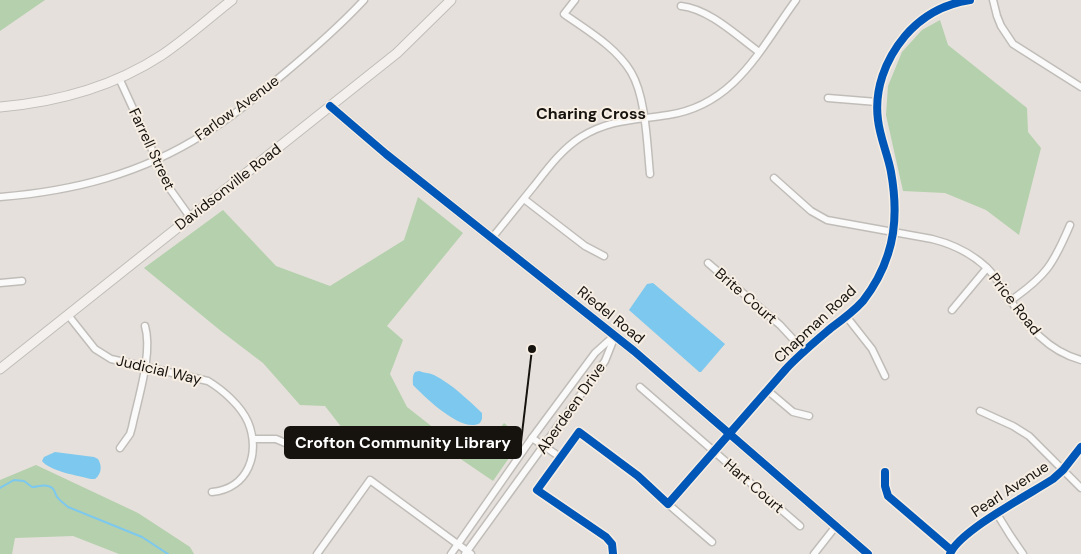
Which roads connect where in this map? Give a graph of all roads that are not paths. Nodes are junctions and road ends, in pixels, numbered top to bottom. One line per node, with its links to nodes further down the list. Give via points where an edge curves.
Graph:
1 (232, 0): 10 (street, via 162,55)
2 (364, 0): 17 (street, Farlow Avenue, via 316,47 245,105 205,134)
3 (451, 0): 14 (street, Davidsonville Road, via 396,53)
4 (575, 0): 16 (street, via 564,14 624,61 637,83)
5 (796, 0): 9 (street)
6 (970, 0): 13 (street, Chapman Road, via 947,5 918,22 908,32 885,70)
7 (994, 0): 11 (street, via 1001,26 1013,44)
8 (681, 6): 9 (street, via 704,13)
9 (759, 52): 16 (street, via 732,86 711,101 686,112)
10 (119, 78): 15 (street, via 70,96); 17 (street, Farrell Street)
11 (1081, 87)
12 (828, 98): 13 (street)
13 (877, 102): 24 (street, Chapman Road, via 878,121 894,189)
14 (330, 106): 22 (street, Davidsonville Road); 25 (street, Riedel Road)
15 (0, 107)
16 (644, 118): 18 (street); 21 (street, via 604,125 579,138 555,160)
17 (157, 160): 20 (street, Farlow Avenue, via 79,186); 22 (street, Farrell Street, via 174,197)
18 (650, 174)
19 (774, 178): 24 (street, Price Road, via 811,211 827,220)
20 (0, 197)
21 (524, 199): 25 (street); 26 (street, via 585,246)
22 (190, 217): 33 (street, Davidsonville Road)
23 (1070, 225): 31 (street, via 1058,254 1044,274)
24 (894, 232): 28 (street, Price Road, via 945,242 966,252); 34 (street, Chapman Road, via 888,256 872,286)
25 (491, 239): 36 (street, Riedel Road)
26 (604, 256)
27 (708, 263): 37 (street, Brite Court, via 780,325)
28 (987, 268): 31 (street, Price Road); 32 (street)
29 (22, 281): 30 (street)
30 (0, 283)
31 (1010, 301): 38 (street, Price Road, via 1030,328 1045,341)
32 (952, 310)
33 (68, 316): 39 (street, Judicial Way, via 102,355); 40 (street, Davidsonville Road)
34 (846, 316): 37 (street, Chapman Road); 41 (street, via 872,349)
35 (145, 326): 39 (street, via 148,348)
36 (615, 335): 46 (street, Riedel Road); 47 (street, Aberdeen Drive, via 595,353); 50 (street, Aberdeen Drive, via 605,361)
37 (804, 351): 43 (street, Chapman Road)
38 (1081, 360)
39 (145, 366): 48 (street, Judicial Way, via 200,378 214,385 239,408); 52 (street, via 130,434)
40 (0, 369)
41 (885, 376)
42 (640, 387): 53 (street, Hart Court)
43 (767, 390): 45 (street, via 793,412); 46 (street, Chapman Road)
44 (980, 411): 55 (street, via 1022,430)
45 (809, 416)
46 (729, 434): 53 (street, Chapman Road); 62 (street, Riedel Road)
47 (532, 438): 50 (street); 64 (street, Aberdeen Drive)
48 (253, 439): 49 (street, via 276,439); 58 (street, via 251,459 244,476 228,489)
49 (290, 445)
50 (544, 446): 54 (street); 66 (street, Aberdeen Drive)
51 (1081, 447): 55 (street, Pearl Avenue)
52 (120, 448)
53 (714, 451): 59 (street, Chapman Road); 61 (street, Hart Court)
54 (560, 457): 59 (street, via 579,432 638,476); 69 (street, via 537,490 606,537 612,544)
55 (1063, 470): 57 (street); 60 (street, Pearl Avenue)
56 (885, 472): 65 (street, via 888,496)
57 (1081, 488)
58 (212, 492)
59 (668, 504): 63 (street)
60 (997, 514): 65 (street, Pearl Avenue, via 963,538); 73 (street)
61 (800, 526)
62 (836, 526): 70 (street); 71 (street, Riedel Road)
63 (712, 542)
64 (457, 544): 66 (street); 67 (street, via 370,480); 68 (street, Aberdeen Drive)
65 (950, 552): 72 (street, Pearl Avenue)
66 (468, 553)
67 (317, 554)
68 (451, 554)
69 (613, 554)
70 (814, 554)
71 (868, 554)
72 (942, 554)
73 (1023, 554)

